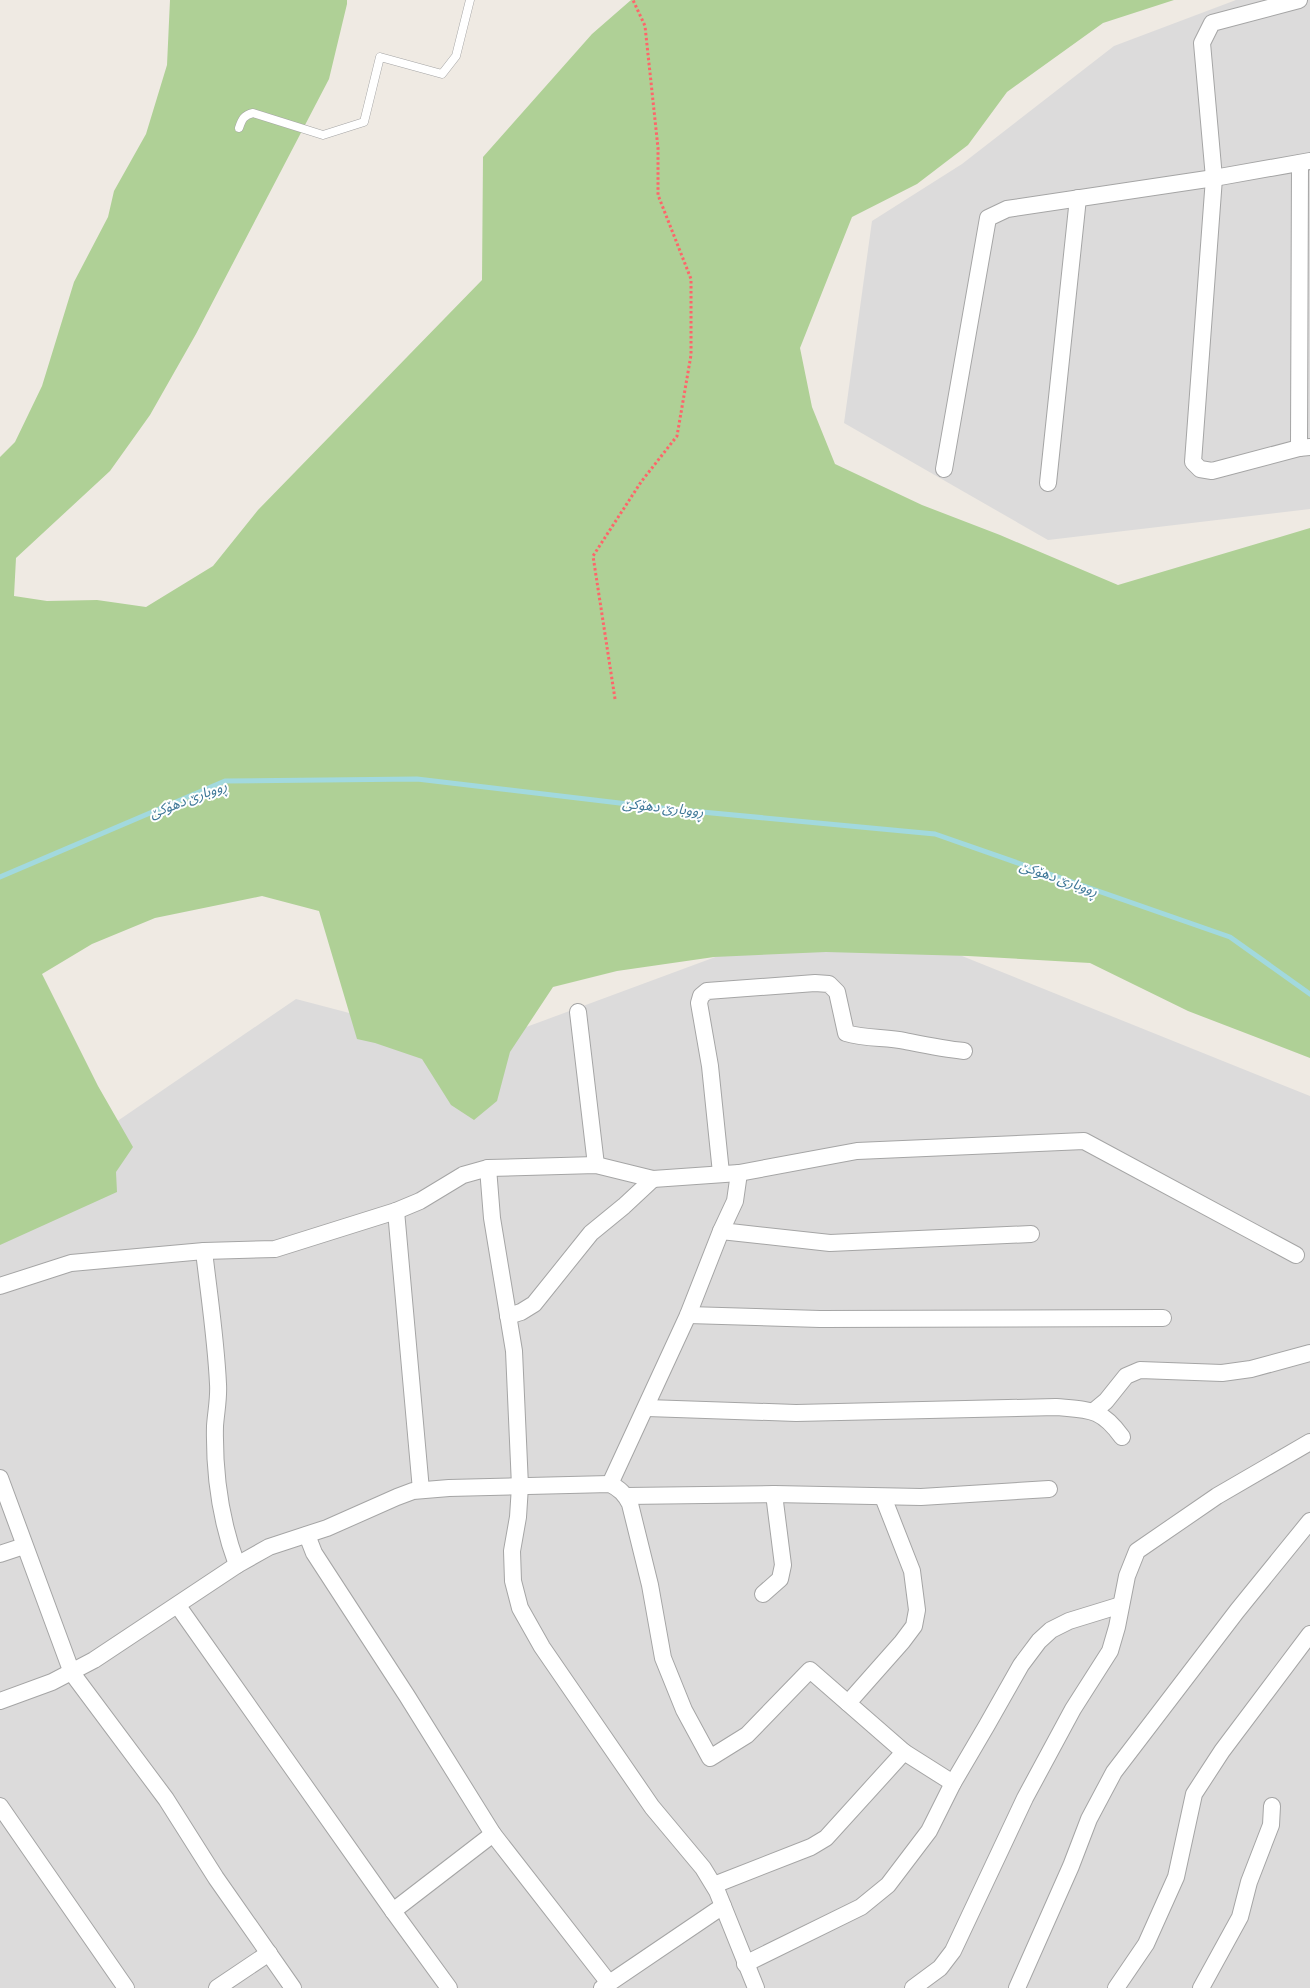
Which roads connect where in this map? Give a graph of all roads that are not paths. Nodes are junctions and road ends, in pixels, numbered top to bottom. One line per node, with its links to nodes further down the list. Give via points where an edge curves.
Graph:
1 (470, 0): 3 (lane, via 456,56 442,74 380,57 364,122 323,135 253,113 241,120)
2 (1299, 0): 5 (street, via 1212,23 1202,43)
3 (240, 128)
4 (1305, 162): 5 (street); 7 (street)
5 (1214, 178): 6 (street); 7 (street, via 1193,462 1200,469 1212,471)
6 (1078, 198): 8 (street, via 1007,209 988,218); 9 (street)
7 (1305, 447)
8 (944, 469)
9 (1048, 483)
10 (578, 1012): 12 (street)
11 (964, 1051): 14 (street, via 862,1038 846,1033 837,992 829,984 708,991 701,996 699,1003 710,1066)
12 (596, 1165): 13 (street); 16 (street)
13 (488, 1168): 17 (street, via 463,1175 420,1201); 24 (street, via 492,1218)
14 (721, 1173): 15 (street); 16 (street)
15 (739, 1173): 18 (street, via 735,1201); 21 (street, via 856,1151 1084,1141)
16 (653, 1179): 24 (street, via 591,1233 534,1304)
17 (396, 1211): 20 (street, via 276,1250); 34 (street)
18 (720, 1231): 19 (street, via 830,1242); 23 (street)
19 (1031, 1234)
20 (204, 1251): 22 (street, via 71,1263); 43 (street, via 218,1385 215,1426 218,1477 224,1523)
21 (1296, 1255)
22 (0, 1286)
23 (688, 1315): 25 (street, via 820,1319); 27 (street)
24 (508, 1316): 33 (street, via 514,1351)
25 (1163, 1318)
26 (1310, 1353): 28 (street, via 1251,1369 1222,1372 1140,1370 1126,1376)
27 (647, 1408): 28 (street, via 796,1413 1056,1407); 32 (street)
28 (1094, 1411): 29 (street, via 1111,1422)
29 (1122, 1437)
30 (1310, 1442): 45 (street, via 1250,1476 1143,1545 1133,1557)
31 (0, 1478): 41 (street)
32 (610, 1484): 33 (street); 37 (street)
33 (520, 1486): 34 (street); 56 (street, via 512,1551 513,1582 520,1608 542,1648 652,1808 704,1868)
34 (421, 1490): 40 (street)
35 (1049, 1490): 38 (street)
36 (774, 1494): 37 (street); 38 (street); 44 (street, via 784,1565 780,1579)
37 (626, 1496): 50 (street, via 633,1512 650,1585 662,1658 684,1710 710,1758 747,1735 810,1670)
38 (883, 1497): 50 (street, via 912,1571 916,1610 914,1626)
39 (1310, 1522): 68 (street, via 1237,1611 1114,1772 1089,1819)
40 (307, 1535): 43 (street, via 269,1547); 55 (street, via 314,1553)
41 (24, 1546): 42 (street); 48 (street)
42 (0, 1554)
43 (237, 1565): 46 (street)
44 (763, 1594)
45 (1121, 1605): 52 (street, via 1069,1622 1051,1630 1039,1641 1021,1665); 67 (street, via 1110,1651 1073,1709 1025,1798 953,1951 940,1968)
46 (178, 1606): 48 (street); 58 (street)
47 (1310, 1634): 69 (street, via 1222,1751 1194,1794 1176,1876 1146,1944)
48 (72, 1673): 49 (street); 59 (street, via 166,1799)
49 (0, 1701)
50 (848, 1703): 51 (street)
51 (904, 1752): 52 (street); 56 (street, via 826,1838)
52 (953, 1783): 60 (street, via 929,1831 888,1886 861,1907)
53 (0, 1806): 62 (street)
54 (1272, 1806): 70 (street, via 1271,1824 1252,1873 1240,1917)
55 (494, 1834): 58 (street); 61 (street)
56 (714, 1886): 57 (street)
57 (723, 1906): 60 (street); 61 (street)
58 (393, 1912): 65 (street)
59 (269, 1954): 63 (street); 64 (street)
60 (745, 1964): 66 (street)
61 (605, 1986)
62 (126, 1988)
63 (217, 1988)
64 (293, 1988)
65 (449, 1988)
66 (756, 1988)
67 (913, 1988)
68 (1017, 1988)
69 (1116, 1988)
70 (1201, 1988)

